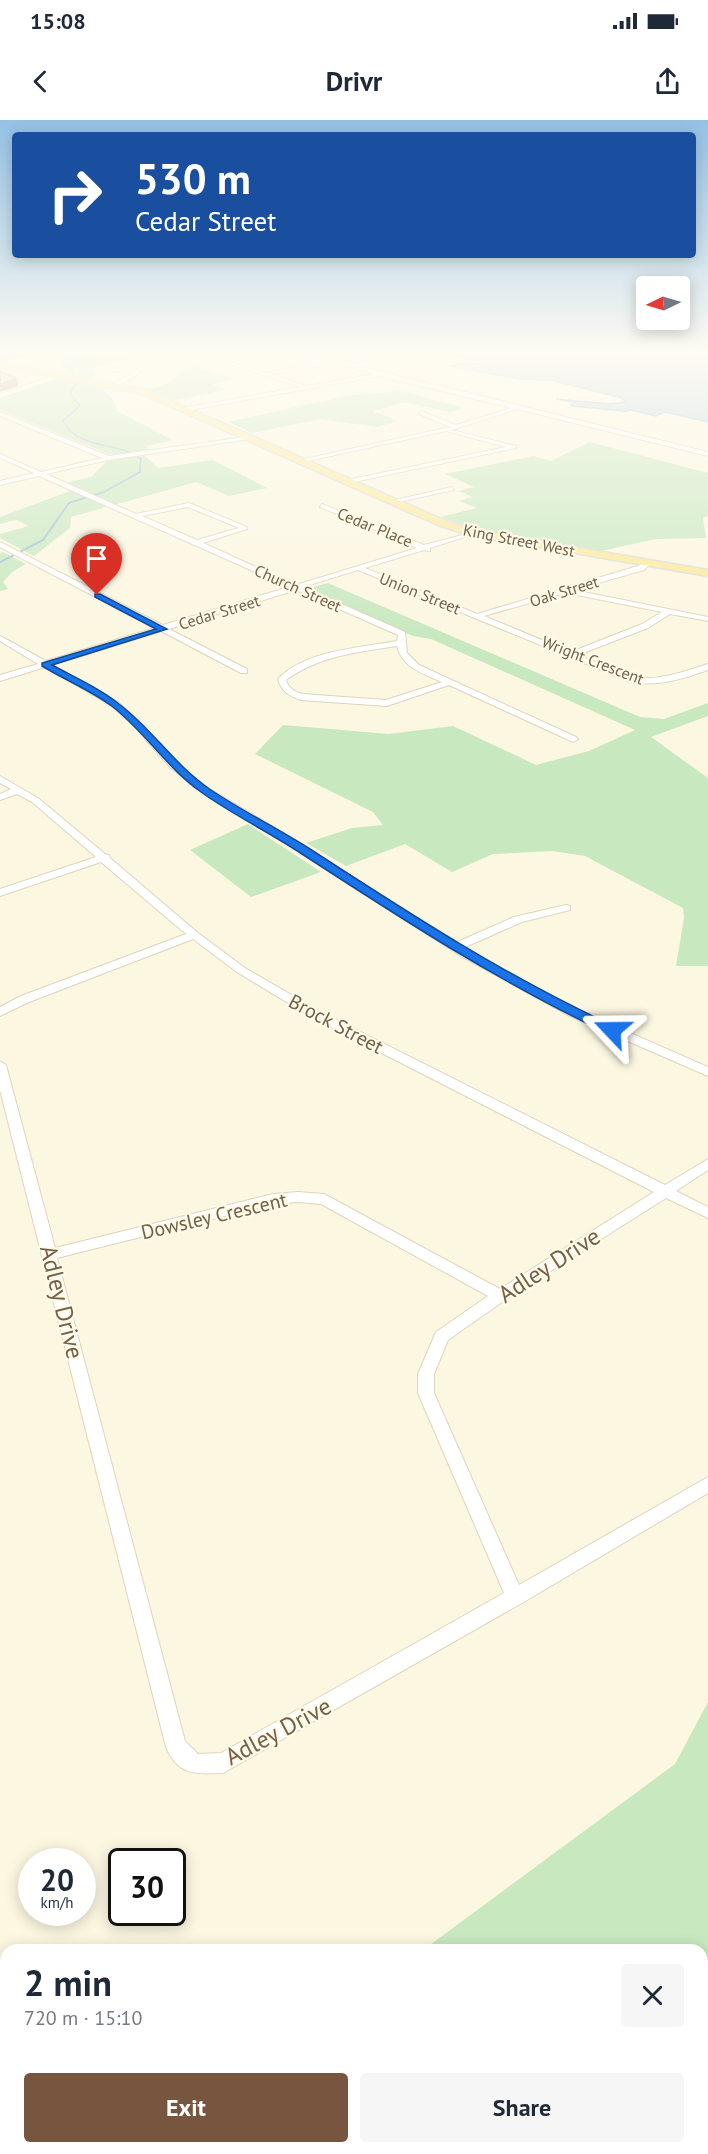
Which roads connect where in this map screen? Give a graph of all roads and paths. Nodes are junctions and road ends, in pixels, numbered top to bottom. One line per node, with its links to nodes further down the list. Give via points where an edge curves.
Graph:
1 (76, 445): 9 (street)
2 (197, 445): 9 (street)
3 (268, 445): 10 (main road, King Street West)
4 (375, 445): 10 (street)
5 (506, 445): 12 (street, via 514,447)
6 (670, 445): 7 (street)
7 (708, 454)
8 (0, 456): 11 (street, Church Street)
9 (108, 458): 11 (street)
10 (303, 460): 12 (main road, King Street West)
11 (40, 474): 13 (street); 17 (street, Church Street)
12 (349, 481): 15 (main road, King Street West)
13 (0, 483)
14 (452, 489): 15 (street)
15 (394, 501): 18 (main road, King Street West)
16 (322, 506): 21 (street, Cedar Place)
17 (139, 515): 19 (street, Church Street); 19 (street, via 189,505 245,528)
18 (472, 533): 21 (street, Cedar Street); 22 (main road, King Street West)
19 (199, 542): 25 (street, Church Street)
20 (0, 544): 30 (street)
21 (427, 549): 23 (street, Cedar Street)
22 (646, 564): 24 (main road, King Street West); 26 (street, Oak Street)
23 (361, 568): 25 (street, Cedar Street); 28 (street, Union Street)
24 (708, 573)
25 (298, 588): 30 (street, Cedar Street); 32 (street, Church Street, via 402,634)
26 (565, 590): 27 (street); 28 (street, Oak Street)
27 (669, 611): 29 (street); 33 (street, via 645,626)
28 (480, 615): 33 (street, Wright Crescent)
29 (708, 619)
30 (163, 629): 34 (street, Cedar Street); 36 (street)
31 (0, 638): 34 (street)
32 (399, 643): 38 (street, Church Street, via 405,660); 38 (street, via 347,653 300,668 282,679 283,686 301,697 387,703)
33 (573, 654): 35 (street, Wright Crescent, via 633,680 649,682)
34 (45, 665): 37 (street, Cedar Street); 47 (street, via 115,704 172,765 205,790)
35 (708, 667)
36 (244, 671)
37 (0, 678)
38 (451, 682): 39 (street, Church Street)
39 (573, 739)
40 (0, 779): 41 (street, Brock Street)
41 (18, 790): 42 (street); 43 (street, Brock Street, via 36,800)
42 (0, 797)
43 (105, 857): 44 (street); 46 (street, Brock Street)
44 (0, 893)
45 (566, 908): 47 (street, via 518,919)
46 (194, 935): 48 (street); 52 (street, Brock Street, via 241,970 315,1014)
47 (455, 947): 50 (street, via 574,1013)
48 (0, 1012)
49 (0, 1065): 54 (street, Adley Drive)
50 (708, 1071)
51 (708, 1164): 52 (street, Adley Drive)
52 (664, 1191): 53 (street, Brock Street); 55 (street, Adley Drive)
53 (708, 1213)
54 (49, 1254): 55 (street, Dowsley Crescent, via 273,1199 324,1199); 57 (street, Adley Drive, via 176,1747 194,1764 223,1764)
55 (500, 1296): 57 (street, Adley Drive, via 442,1336 426,1374 426,1393)
56 (708, 1484): 57 (street)
57 (515, 1597)

